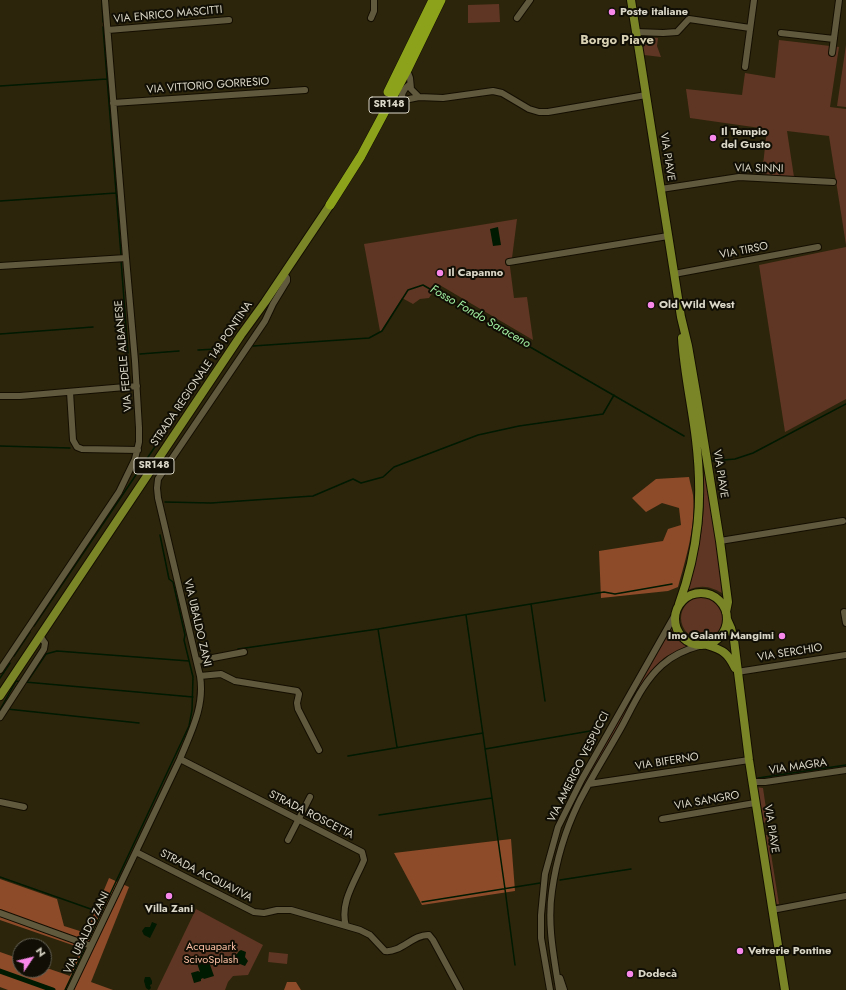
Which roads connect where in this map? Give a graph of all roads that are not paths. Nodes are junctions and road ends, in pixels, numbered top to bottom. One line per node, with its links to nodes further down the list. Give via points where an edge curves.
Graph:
1 (105, 0): 13 (street, VIA FEDELE ALBANESE)
2 (374, 0): 9 (street)
3 (434, 0): 29 (highway, STRADA REGIONALE 148 PONTINA / SR148)
4 (441, 0): 19 (highway, STRADA REGIONALE 148 PONTINA / SR148)
5 (530, 0): 10 (street)
6 (631, 0): 14 (main road, VIA PIAVE)
7 (754, 0): 12 (street)
8 (839, 0): 16 (street)
9 (371, 18)
10 (517, 18)
11 (229, 20): 13 (street, VIA ENRICO MASCITTI)
12 (750, 28): 14 (street, via 689,19 677,32); 18 (street)
13 (108, 30): 25 (street, VIA FEDELE ALBANESE)
14 (636, 32): 22 (main road, VIA PIAVE)
15 (781, 33): 16 (street)
16 (834, 38): 17 (street)
17 (832, 53)
18 (745, 67)
19 (407, 70): 20 (street); 26 (highway, STRADA REGIONALE 148 PONTINA / SR148)
20 (410, 84): 23 (street, via 411,89); 24 (street, via 403,92)
21 (305, 90): 25 (street, VIA VITTORIO GORRESIO)
22 (646, 95): 23 (street, via 548,112 527,108 497,92 443,98); 28 (main road, VIA PIAVE)
23 (419, 97): 24 (street)
24 (403, 100): 26 (street)
25 (113, 103): 32 (street, VIA FEDELE ALBANESE)
26 (390, 103): 29 (highway, STRADA REGIONALE 148 PONTINA / SR148)
27 (833, 182): 28 (street, VIA SINNI, via 739,177)
28 (661, 189): 30 (main road, VIA PIAVE)
29 (330, 205): 35 (main road, STRADA REGIONALE 148 PONTINA / SR148)
30 (668, 236): 33 (street); 36 (main road, VIA PIAVE)
31 (818, 247): 36 (street, VIA TIRSO)
32 (126, 258): 34 (street); 38 (street, VIA FEDELE ALBANESE)
33 (509, 262)
34 (0, 266)
35 (284, 274): 49 (main road, STRADA REGIONALE 148 PONTINA / SR148); 53 (street, VIA UBALDO ZANI, via 287,281 265,321 157,482 160,505)
36 (674, 274): 37 (main road, VIA PIAVE)
37 (681, 317): 43 (main road, VIA PIAVE, via 691,361); 44 (main road, VIA PIAVE, via 696,439 699,496 695,552)
38 (137, 386): 39 (street); 41 (street, VIA FEDELE ALBANESE, via 140,428)
39 (70, 392): 40 (street); 41 (street, via 74,442 78,448)
40 (0, 396)
41 (138, 450): 54 (street, VIA FEDELE ALBANESE, via 119,492)
42 (843, 521): 43 (street)
43 (720, 541): 47 (main road, VIA PIAVE, via 728,602)
44 (679, 604): 46 (main road); 47 (main road, via 692,594 705,593 723,604)
45 (844, 612): 48 (street)
46 (676, 613): 50 (main road, via 675,621 681,636 694,644); 81 (street, VIA AMERIGO VESPUCCI, via 592,760 558,827 545,874 541,915)
47 (727, 615): 50 (main road, via 724,632 714,642); 55 (main road, VIA PIAVE, via 734,640)
48 (846, 623)
49 (40, 636): 57 (main road, STRADA REGIONALE 148 PONTINA / SR148); 58 (street, via 45,643 44,649)
50 (704, 645): 55 (main road, VIA PIAVE, via 728,655); 64 (street, VIA AMERIGO VESPUCCI, via 686,649 675,655 654,673 638,696)
51 (244, 652): 53 (street)
52 (846, 655): 55 (street, VIA SERCHIO)
53 (197, 661): 56 (street, VIA UBALDO ZANI)
54 (0, 670)
55 (737, 672): 61 (main road, VIA PIAVE)
56 (200, 676): 59 (street, via 221,674 235,681 297,691 298,709); 60 (street, VIA UBALDO ZANI, via 199,708)
57 (0, 696)
58 (0, 716)
59 (319, 750)
60 (180, 759): 70 (street, STRADA ROSCETTA); 72 (street, VIA UBALDO ZANI)
61 (749, 760): 63 (main road, VIA PIAVE); 64 (street, VIA BIFERNO)
62 (846, 770): 63 (street, VIA MAGRA)
63 (752, 782): 67 (main road, VIA PIAVE)
64 (589, 784): 78 (street, VIA AMERIGO VESPUCCI, via 566,835 553,885 550,912)
65 (310, 797): 70 (street)
66 (0, 802): 68 (street)
67 (755, 803): 69 (street, VIA SANGRO); 74 (main road, VIA PIAVE)
68 (24, 807)
69 (662, 819)
70 (298, 820): 71 (street); 76 (street, STRADA ROSCETTA, via 359,850 364,855 364,861 344,910)
71 (288, 840)
72 (136, 852): 76 (street, STRADA ACQUAVIVA, via 256,913 291,910); 77 (street, VIA UBALDO ZANI)
73 (846, 896): 74 (street)
74 (772, 910): 84 (main road, VIA PIAVE)
75 (0, 913): 77 (street)
76 (346, 926): 80 (street, STRADA ACQUAVIVA, via 368,933 387,951 423,936 429,936 434,940)
77 (91, 946): 79 (street, VIA UBALDO ZANI)
78 (555, 964): 82 (street, VIA AMERIGO VESPUCCI); 83 (street)
79 (71, 988)
80 (460, 990)
81 (550, 990)
82 (559, 990)
83 (564, 990)
84 (783, 990)

